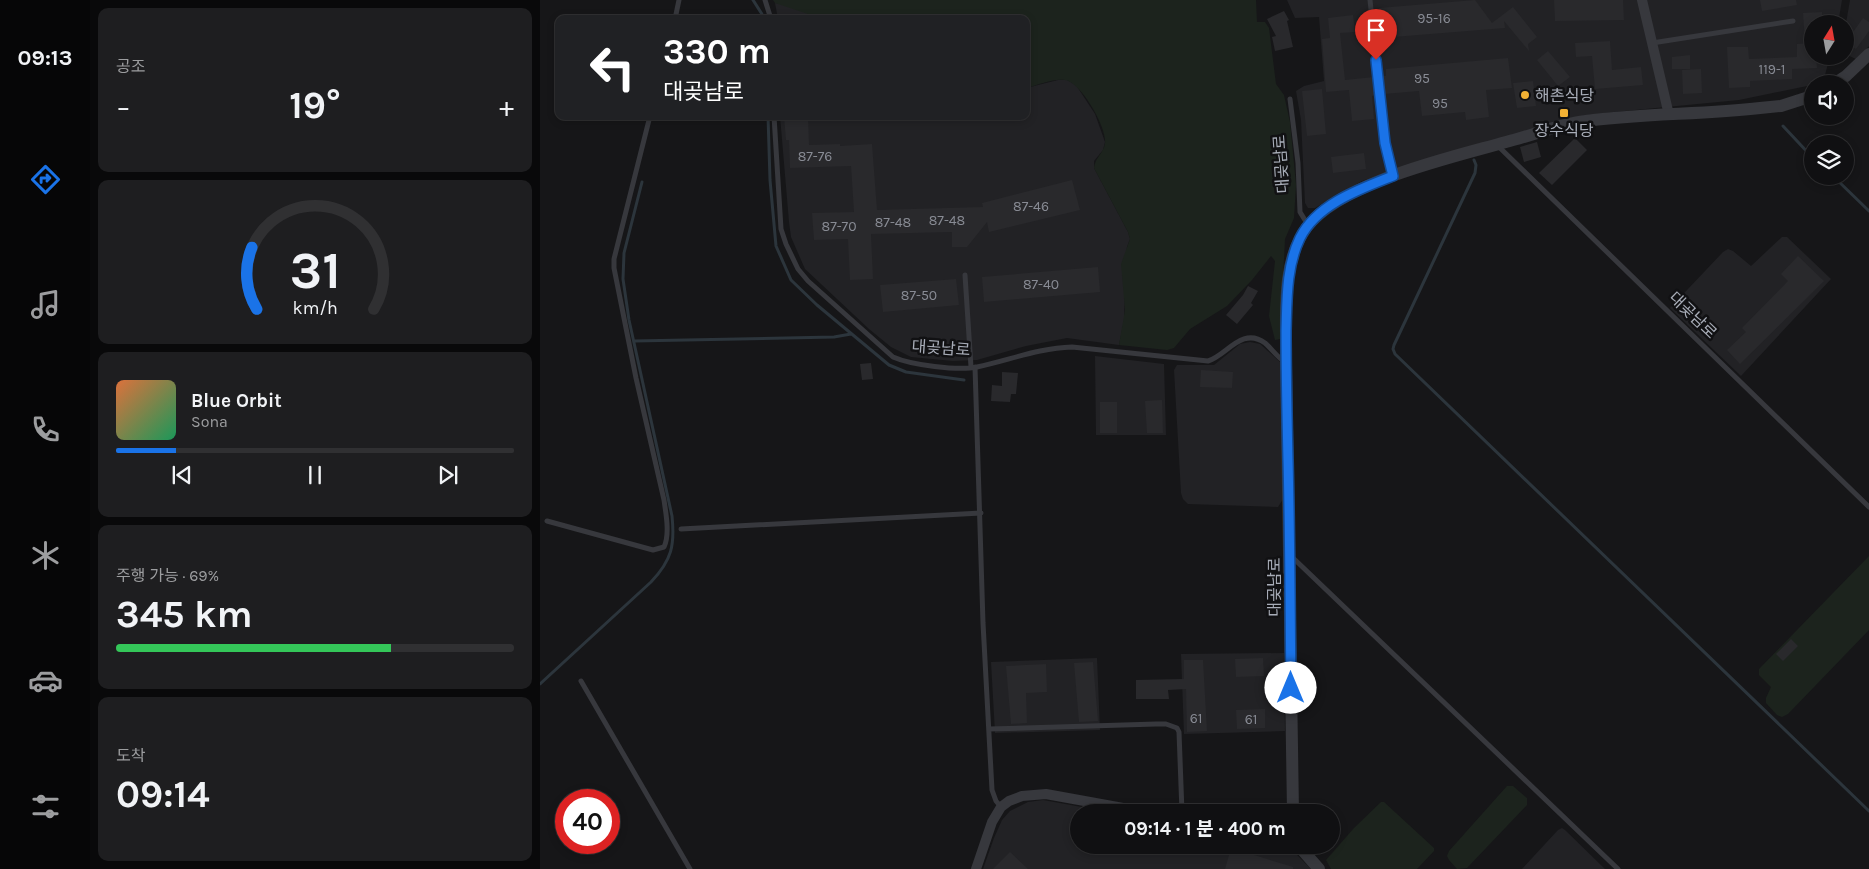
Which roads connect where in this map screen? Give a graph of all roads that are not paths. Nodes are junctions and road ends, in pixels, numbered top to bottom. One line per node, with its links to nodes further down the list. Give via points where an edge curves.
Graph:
1 (679, 0): 5 (lane)
2 (765, 0): 6 (lane)
3 (1370, 0): 17 (lane, via 1385,143)
4 (1642, 0): 8 (street)
5 (676, 15)
6 (771, 15)
7 (1793, 21): 8 (lane)
8 (1652, 43): 13 (street)
9 (1869, 54): 10 (street)
10 (1847, 75)
11 (1290, 99): 18 (lane, 대곶남로, via 1300,212)
12 (1804, 99): 13 (street, 대곶남로, via 1767,108)
13 (1669, 116): 16 (street, 대곶남로, via 1577,122)
14 (649, 120): 24 (lane, via 614,268 664,500 666,543 659,550 653,550)
15 (774, 120): 21 (lane, 대곶남로, via 781,229 798,269 893,357 913,364)
16 (1497, 145): 17 (street, 대곶남로); 22 (lane, 대곶남로)
17 (1393, 176): 18 (street, 대곶남로, via 1342,198)
18 (1308, 226): 20 (street, 대곶남로, via 1300,238 1290,268)
19 (965, 275): 21 (lane)
20 (1286, 362): 21 (lane, 대곶남로, via 1264,343 1250,339 1235,342 1214,360 1208,361 1072,347 1021,354); 26 (street, 대곶남로)
21 (973, 367): 23 (lane)
22 (1869, 507)
23 (981, 513): 25 (lane); 28 (lane)
24 (547, 521)
25 (681, 529)
26 (1290, 555): 31 (street, 대곶남로); 37 (lane)
27 (581, 681): 34 (lane)
28 (989, 729): 30 (lane, via 1156,724 1177,728); 32 (lane, via 992,790)
29 (1101, 804): 32 (street, via 1034,794 1009,801)
30 (1182, 804)
31 (1293, 804)
32 (1001, 807): 35 (street, via 992,822)
33 (1306, 854): 36 (street)
34 (690, 869)
35 (976, 869)
36 (1319, 869)
37 (1618, 869)

